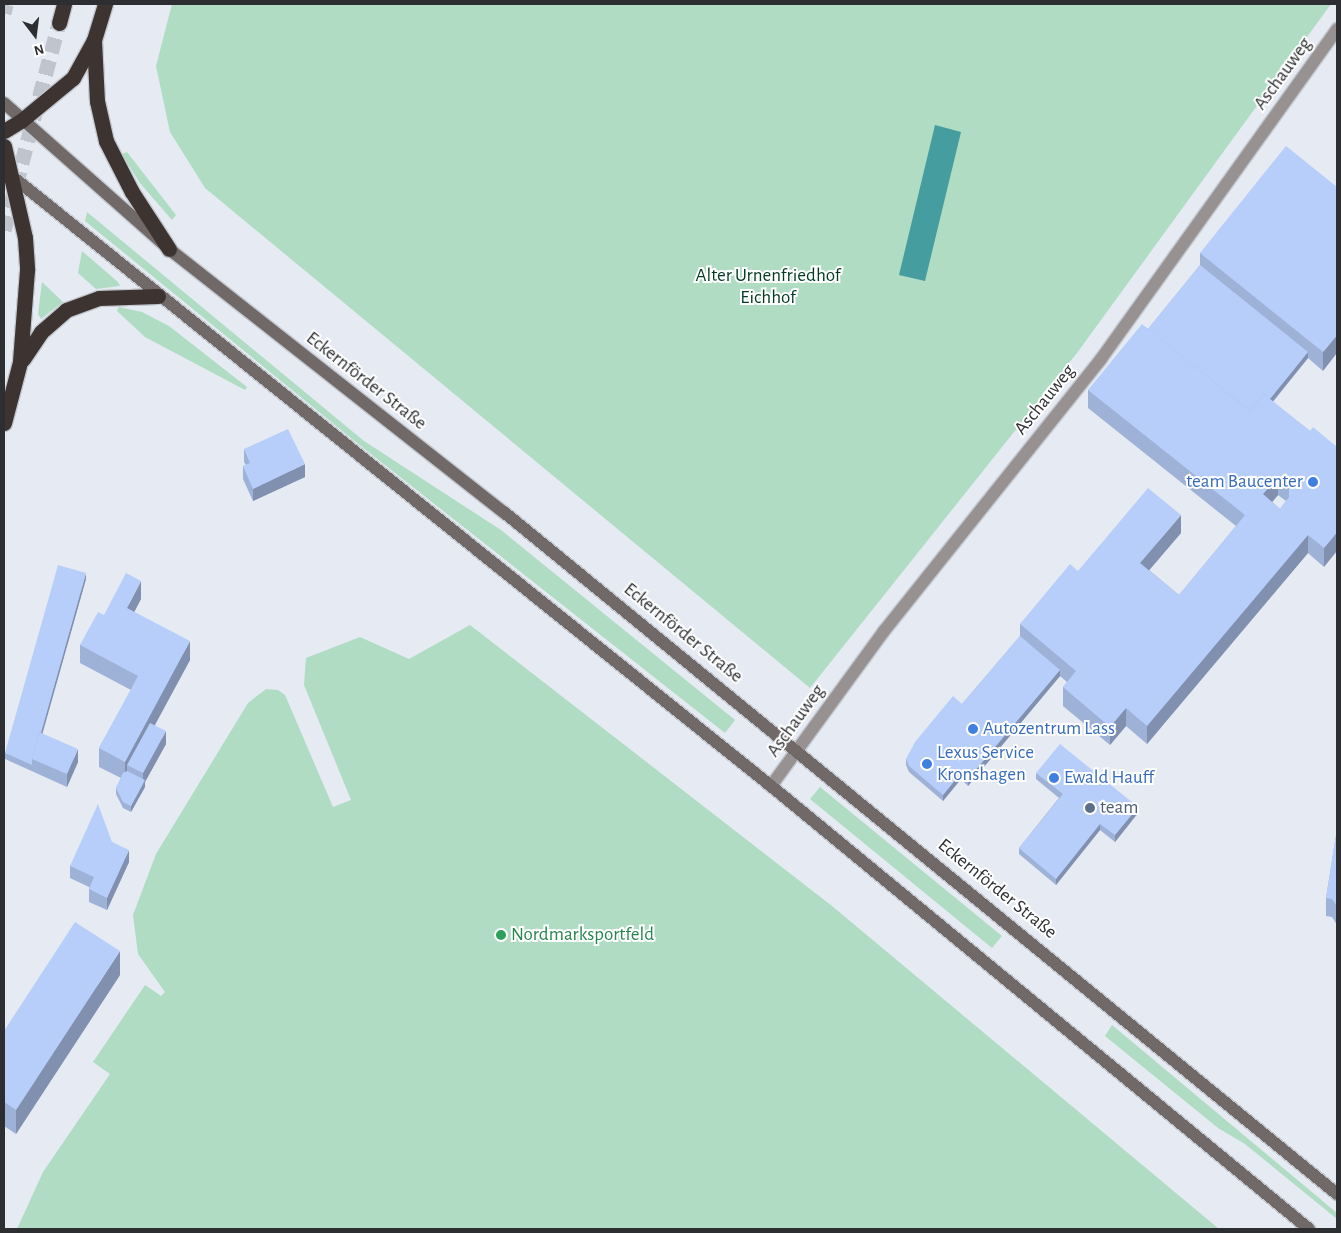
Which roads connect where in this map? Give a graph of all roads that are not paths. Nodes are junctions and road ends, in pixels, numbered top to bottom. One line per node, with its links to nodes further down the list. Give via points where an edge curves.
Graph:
1 (64, 4): 3 (highway)
2 (105, 4): 5 (highway)
3 (59, 23)
4 (1337, 29): 15 (street, Aschauweg, via 1101,359 884,631)
5 (94, 40): 7 (highway, via 73,78); 11 (highway, via 97,101 106,141 132,192)
6 (4, 103): 7 (main road, Eckernförder Straße)
7 (22, 120): 8 (highway); 11 (main road, Eckernförder Straße)
8 (4, 131)
9 (4, 146): 10 (highway)
10 (7, 172): 12 (main road); 13 (highway, via 26,250 26,313)
11 (169, 249): 15 (main road, Eckernförder Straße, via 505,513)
12 (158, 296): 13 (highway, via 99,298 66,310 41,332); 16 (main road)
13 (20, 362): 14 (highway)
14 (4, 423)
15 (798, 750): 16 (street, Aschauweg); 17 (main road, Eckernförder Straße)
16 (771, 786): 18 (main road)
17 (1337, 1194)
18 (1309, 1229)

